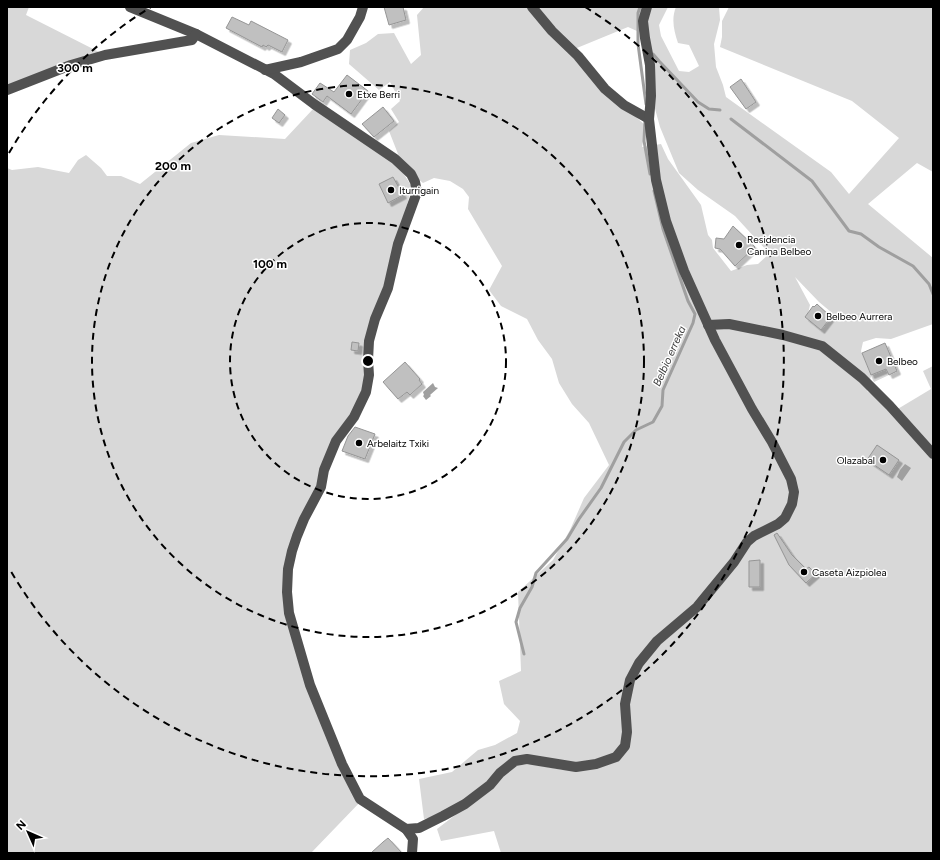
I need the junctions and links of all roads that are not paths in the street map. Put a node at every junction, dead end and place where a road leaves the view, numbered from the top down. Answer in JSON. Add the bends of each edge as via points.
{"nodes":[{"id":1,"x":130,"y":7,"type":"edge"},
{"id":2,"x":363,"y":7,"type":"edge"},
{"id":3,"x":532,"y":7,"type":"edge"},
{"id":4,"x":647,"y":7,"type":"edge"},
{"id":5,"x":196,"y":34,"type":"junction"},
{"id":6,"x":265,"y":70,"type":"junction"},
{"id":7,"x":7,"y":90,"type":"edge"},
{"id":8,"x":649,"y":119,"type":"junction"},
{"id":9,"x":708,"y":325,"type":"junction"},
{"id":10,"x":933,"y":454,"type":"edge"},
{"id":11,"x":406,"y":829,"type":"junction"},
{"id":12,"x":412,"y":853,"type":"edge"}],
"edges":[{"from":1,"to":5,"type":"street"},
{"from":2,"to":6,"type":"street","via":[[347,40],[338,49]]},
{"from":3,"to":8,"type":"street","via":[[605,89],[624,105]]},
{"from":4,"to":8,"type":"street","via":[[643,21],[650,65]]},
{"from":5,"to":6,"type":"street"},
{"from":5,"to":7,"type":"street","via":[[192,40],[105,55],[71,65]]},
{"from":6,"to":11,"type":"street","via":[[396,159],[411,174],[417,192],[398,244],[388,288],[374,319],[369,341],[366,392],[354,416],[336,441],[324,470],[321,487],[300,530],[288,570],[287,592],[289,613],[310,685],[360,799]]},
{"from":8,"to":9,"type":"street","via":[[656,180],[666,221],[684,271]]},
{"from":9,"to":10,"type":"street","via":[[729,324],[822,346],[862,378]]},
{"from":9,"to":11,"type":"street","via":[[790,479],[794,492],[792,504],[785,518],[747,542],[698,607],[657,641],[639,663],[630,680],[625,704],[625,746],[616,757],[576,767],[527,759],[515,761],[465,804],[418,828]]},
{"from":11,"to":12,"type":"street","via":[[413,839]]}]}
